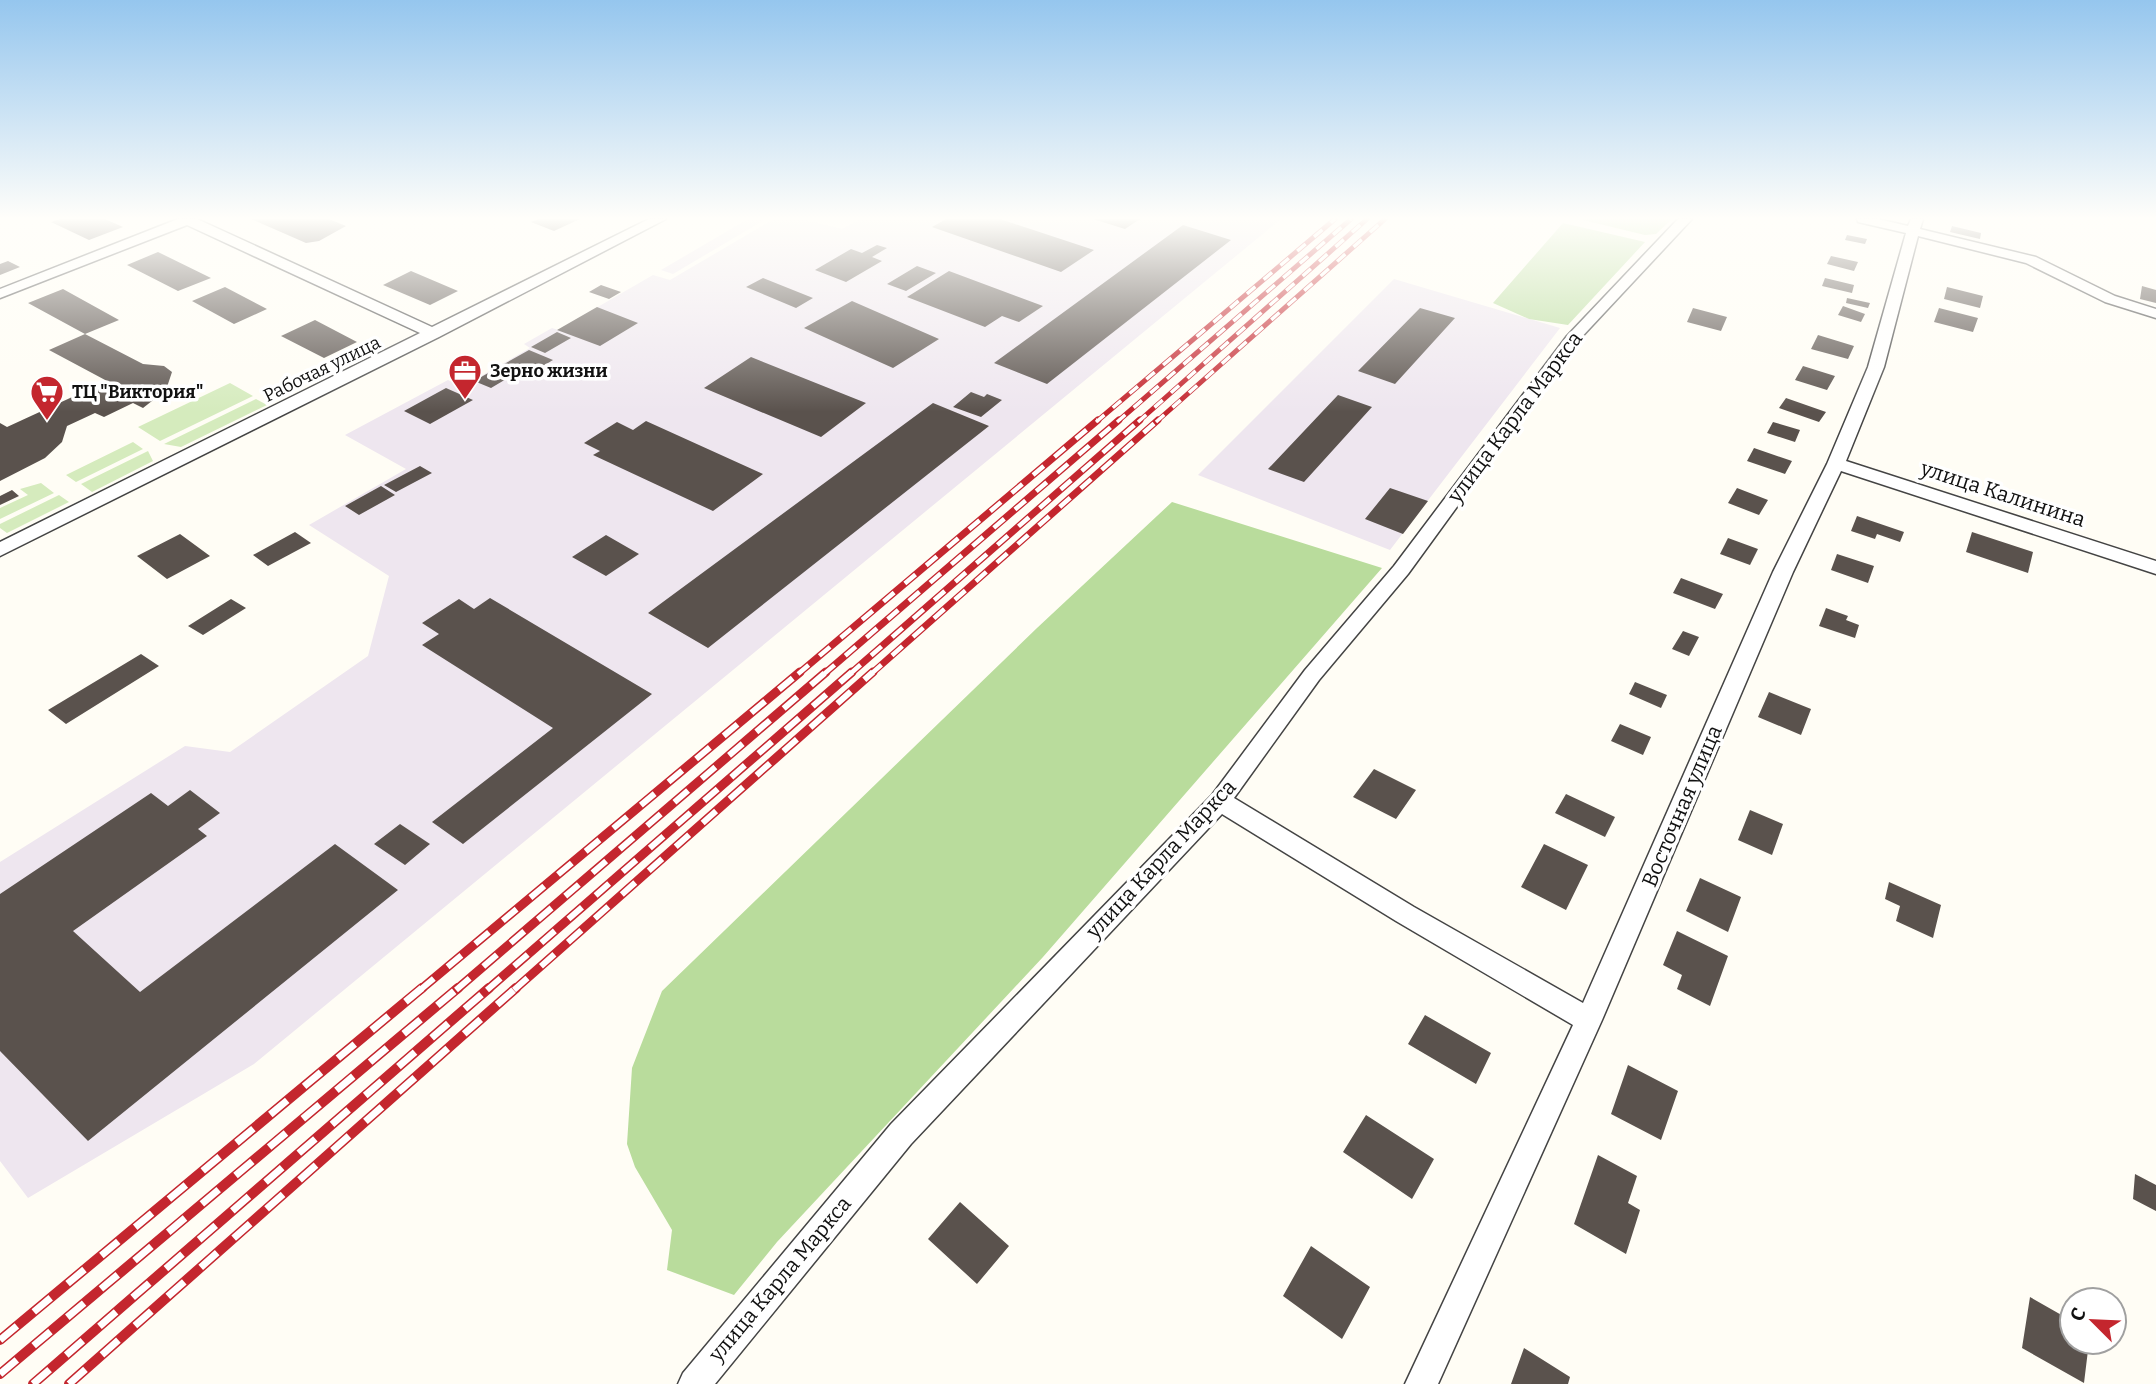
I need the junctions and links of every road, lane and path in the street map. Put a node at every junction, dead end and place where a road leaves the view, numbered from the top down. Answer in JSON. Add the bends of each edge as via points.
{"nodes":[{"id":1,"x":26,"y":284,"type":"edge"},
{"id":2,"x":326,"y":284,"type":"edge"},
{"id":3,"x":533,"y":284,"type":"edge"},
{"id":4,"x":1624,"y":284,"type":"edge"},
{"id":5,"x":1899,"y":284,"type":"edge"},
{"id":6,"x":2079,"y":284,"type":"edge"},
{"id":7,"x":0,"y":294,"type":"edge"},
{"id":8,"x":2156,"y":314,"type":"edge"},
{"id":9,"x":434,"y":334,"type":"junction"},
{"id":10,"x":1836,"y":464,"type":"junction"},
{"id":11,"x":0,"y":550,"type":"edge"},
{"id":12,"x":2156,"y":568,"type":"edge"},
{"id":13,"x":1220,"y":801,"type":"junction"},
{"id":14,"x":1590,"y":1020,"type":"junction"},
{"id":15,"x":694,"y":1384,"type":"edge"},
{"id":16,"x":1421,"y":1384,"type":"edge"}],
"edges":[{"from":1,"to":7,"type":"street"},
{"from":2,"to":9,"type":"street"},
{"from":3,"to":9,"type":"street","name":"Рабочая улица"},
{"from":4,"to":13,"type":"street","name":"улица Карла Маркса","via":[[1572,339],[1401,570],[1312,674]]},
{"from":5,"to":10,"type":"street","name":"Восточная улица","via":[[1876,367]]},
{"from":6,"to":8,"type":"street"},
{"from":9,"to":11,"type":"street","name":"Рабочая улица"},
{"from":10,"to":12,"type":"street","name":"улица Калинина"},
{"from":10,"to":14,"type":"street","name":"Восточная улица","via":[[1783,572]]},
{"from":13,"to":14,"type":"street"},
{"from":13,"to":15,"type":"street","name":"улица Карла Маркса","via":[[901,1134]]},
{"from":14,"to":16,"type":"street","name":"Восточная улица"}]}
